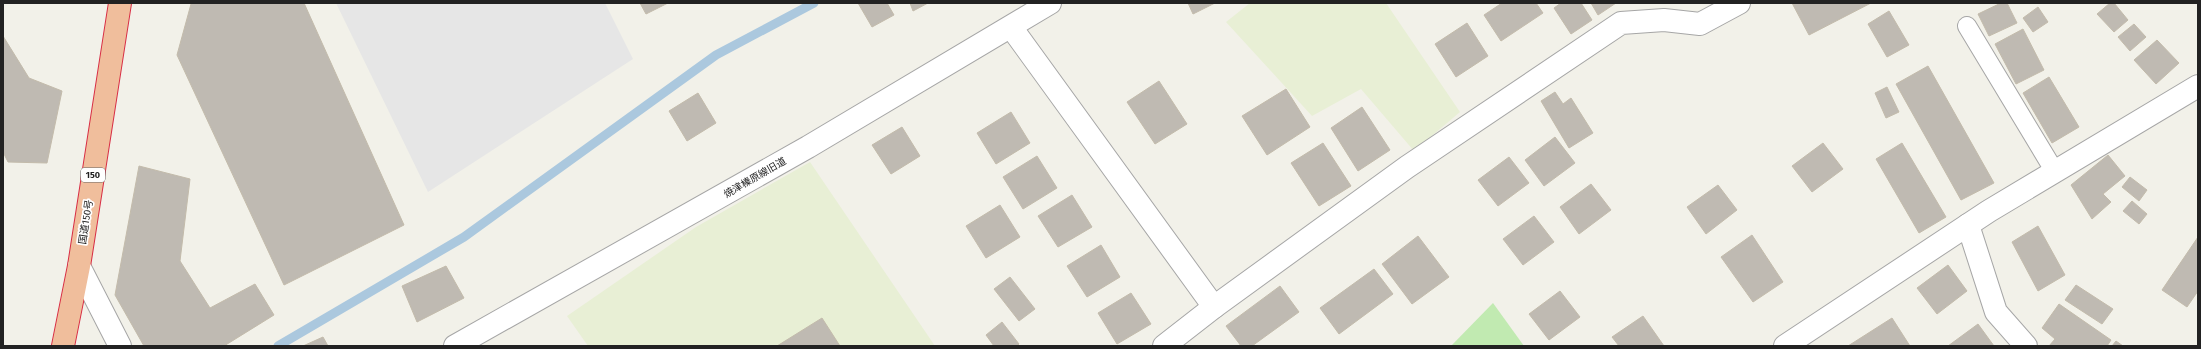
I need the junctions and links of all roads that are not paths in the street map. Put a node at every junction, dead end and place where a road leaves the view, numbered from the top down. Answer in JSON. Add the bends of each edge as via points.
{"nodes":[{"id":1,"x":120,"y":3,"type":"edge"},
{"id":2,"x":1050,"y":3,"type":"edge"},
{"id":3,"x":1739,"y":3,"type":"edge"},
{"id":4,"x":1968,"y":26,"type":"dead end"},
{"id":5,"x":1011,"y":27,"type":"junction"},
{"id":6,"x":2198,"y":86,"type":"edge"},
{"id":7,"x":2055,"y":172,"type":"junction"},
{"id":8,"x":1968,"y":225,"type":"junction"},
{"id":9,"x":79,"y":266,"type":"junction"},
{"id":10,"x":1214,"y":307,"type":"junction"},
{"id":11,"x":1794,"y":344,"type":"edge"},
{"id":12,"x":63,"y":346,"type":"edge"},
{"id":13,"x":120,"y":346,"type":"edge"},
{"id":14,"x":455,"y":346,"type":"edge"},
{"id":15,"x":1164,"y":346,"type":"edge"},
{"id":16,"x":2026,"y":346,"type":"edge"}],
"edges":[{"from":1,"to":9,"type":"highway","name":"国道150号","number":"150"},
{"from":2,"to":5,"type":"street","name":"焼津榛原線旧道"},
{"from":3,"to":10,"type":"street","via":[[1700,24],[1664,20],[1621,23],[1407,167]]},
{"from":4,"to":7,"type":"lane"},
{"from":5,"to":10,"type":"street"},
{"from":5,"to":14,"type":"street","name":"焼津榛原線旧道","via":[[808,147]]},
{"from":6,"to":7,"type":"street"},
{"from":7,"to":8,"type":"street"},
{"from":8,"to":11,"type":"street"},
{"from":8,"to":16,"type":"street","via":[[1996,312]]},
{"from":9,"to":12,"type":"highway","name":"国道150号","number":"150"},
{"from":9,"to":13,"type":"street"},
{"from":10,"to":15,"type":"street"}]}
